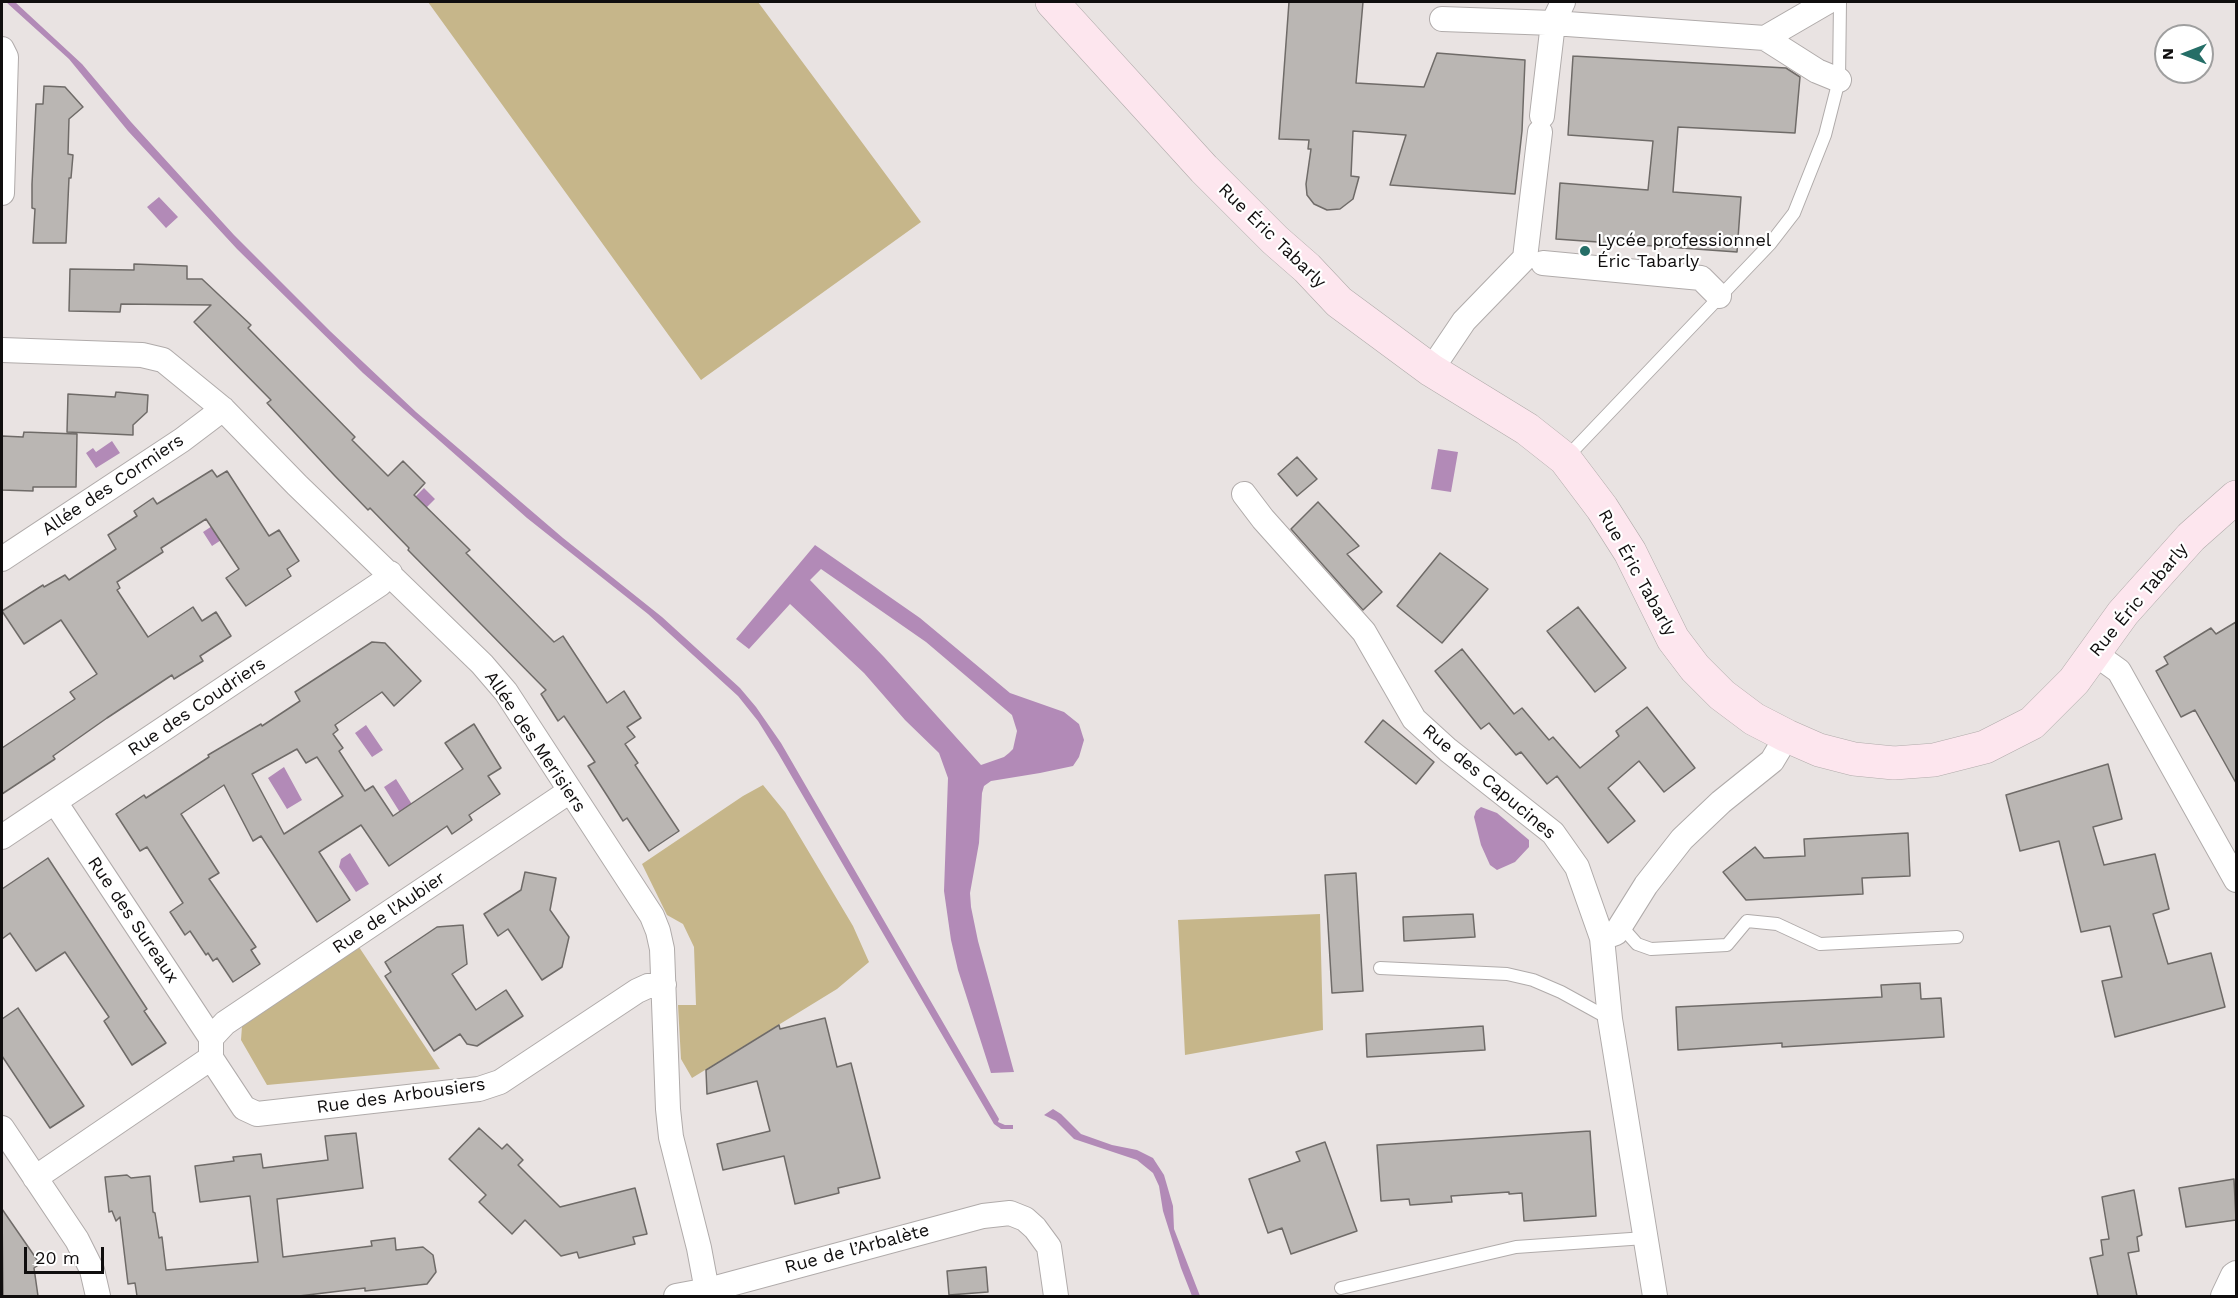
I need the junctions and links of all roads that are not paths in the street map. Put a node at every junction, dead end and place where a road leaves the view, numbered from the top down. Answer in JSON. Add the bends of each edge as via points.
{"nodes":[{"id":1,"x":1052,"y":2,"type":"edge"},
{"id":2,"x":1827,"y":2,"type":"edge"},
{"id":3,"x":1840,"y":2,"type":"edge"},
{"id":4,"x":1558,"y":12,"type":"edge"},
{"id":5,"x":1442,"y":19,"type":"dead end"},
{"id":6,"x":1765,"y":38,"type":"junction"},
{"id":7,"x":2,"y":49,"type":"edge"},
{"id":8,"x":1839,"y":80,"type":"junction"},
{"id":9,"x":2,"y":193,"type":"edge"},
{"id":10,"x":1543,"y":263,"type":"dead end"},
{"id":11,"x":1719,"y":296,"type":"junction"},
{"id":12,"x":2,"y":350,"type":"edge"},
{"id":13,"x":1431,"y":370,"type":"junction"},
{"id":14,"x":223,"y":409,"type":"junction"},
{"id":15,"x":1565,"y":459,"type":"junction"},
{"id":16,"x":1244,"y":494,"type":"dead end"},
{"id":17,"x":2236,"y":497,"type":"edge"},
{"id":18,"x":2,"y":559,"type":"edge"},
{"id":19,"x":390,"y":573,"type":"junction"},
{"id":20,"x":2094,"y":653,"type":"junction"},
{"id":21,"x":1787,"y":736,"type":"junction"},
{"id":22,"x":570,"y":791,"type":"junction"},
{"id":23,"x":55,"y":802,"type":"junction"},
{"id":24,"x":2,"y":837,"type":"edge"},
{"id":25,"x":2236,"y":880,"type":"edge"},
{"id":26,"x":1611,"y":932,"type":"junction"},
{"id":27,"x":1957,"y":937,"type":"dead end"},
{"id":28,"x":1380,"y":968,"type":"dead end"},
{"id":29,"x":664,"y":984,"type":"junction"},
{"id":30,"x":1610,"y":1019,"type":"junction"},
{"id":31,"x":211,"y":1048,"type":"junction"},
{"id":32,"x":2,"y":1128,"type":"edge"},
{"id":33,"x":35,"y":1178,"type":"junction"},
{"id":34,"x":1645,"y":1238,"type":"junction"},
{"id":35,"x":2236,"y":1273,"type":"edge"},
{"id":36,"x":1341,"y":1288,"type":"dead end"},
{"id":37,"x":708,"y":1293,"type":"edge"},
{"id":38,"x":98,"y":1296,"type":"edge"},
{"id":39,"x":676,"y":1296,"type":"edge"},
{"id":40,"x":1056,"y":1296,"type":"edge"},
{"id":41,"x":1654,"y":1296,"type":"edge"},
{"id":42,"x":2223,"y":1296,"type":"edge"}],
"edges":[{"from":1,"to":13,"type":"street","name":"Rue Éric Tabarly","via":[[1204,169],[1275,240],[1339,302]]},
{"from":2,"to":6,"type":"street"},
{"from":3,"to":8,"type":"lane"},
{"from":4,"to":5,"type":"street"},
{"from":4,"to":6,"type":"street"},
{"from":4,"to":13,"type":"street","via":[[1525,258],[1464,321]]},
{"from":6,"to":8,"type":"street","via":[[1816,71]]},
{"from":7,"to":9,"type":"street","via":[[6,57]]},
{"from":8,"to":11,"type":"lane","via":[[1824,135],[1794,213]]},
{"from":10,"to":11,"type":"street","via":[[1701,278]]},
{"from":11,"to":15,"type":"lane"},
{"from":12,"to":14,"type":"street","name":"Allée des Merisiers","via":[[142,355],[163,360]]},
{"from":13,"to":15,"type":"street","name":"Rue Éric Tabarly","via":[[1527,429]]},
{"from":14,"to":18,"type":"street","name":"Allée des Cormiers"},
{"from":14,"to":19,"type":"street","name":"Allée des Merisiers"},
{"from":15,"to":21,"type":"street","name":"Rue Éric Tabarly","via":[[1602,508],[1673,639],[1695,668],[1754,719]]},
{"from":16,"to":26,"type":"street","name":"Rue des Capucines","via":[[1364,632],[1414,719],[1553,833],[1577,867]]},
{"from":17,"to":20,"type":"street","name":"Rue Éric Tabarly","via":[[2191,537],[2123,613]]},
{"from":19,"to":22,"type":"street","name":"Allée des Merisiers","via":[[506,692]]},
{"from":19,"to":23,"type":"street","name":"Rue des Coudriers","via":[[380,584]]},
{"from":20,"to":21,"type":"street","name":"Rue Éric Tabarly","via":[[2074,681],[2031,723],[1985,747],[1934,760],[1894,763],[1854,759]]},
{"from":20,"to":25,"type":"street","via":[[2119,671]]},
{"from":21,"to":26,"type":"street","via":[[1772,760],[1682,839]]},
{"from":22,"to":29,"type":"street","name":"Allée des Merisiers","via":[[652,916],[662,949]]},
{"from":22,"to":31,"type":"street","name":"Rue de l'Aubier","via":[[225,1023]]},
{"from":23,"to":24,"type":"street","name":"Rue des Coudriers"},
{"from":23,"to":31,"type":"street","name":"Rue des Sureaux"},
{"from":26,"to":27,"type":"lane","via":[[1651,949],[1727,945],[1747,921],[1777,924],[1820,944]]},
{"from":26,"to":30,"type":"street","name":"Rue des Capucines"},
{"from":28,"to":30,"type":"lane","via":[[1507,974],[1561,992]]},
{"from":29,"to":31,"type":"street","name":"Rue des Arbousiers","via":[[637,991],[500,1082],[478,1089],[257,1114],[244,1108]]},
{"from":29,"to":37,"type":"street","name":"Allée des Merisiers","via":[[671,1137]]},
{"from":30,"to":34,"type":"street","name":"Rue des Capucines"},
{"from":31,"to":33,"type":"street"},
{"from":32,"to":33,"type":"street"},
{"from":33,"to":38,"type":"street","via":[[76,1240],[92,1270]]},
{"from":34,"to":36,"type":"lane","via":[[1516,1247]]},
{"from":34,"to":41,"type":"street","name":"Rue des Capucines"},
{"from":35,"to":42,"type":"street"},
{"from":37,"to":39,"type":"street","name":"Rue de l’Arbalète"},
{"from":37,"to":40,"type":"street","name":"Rue de l’Arbalète","via":[[983,1215],[1010,1213],[1035,1228],[1049,1247]]}]}
